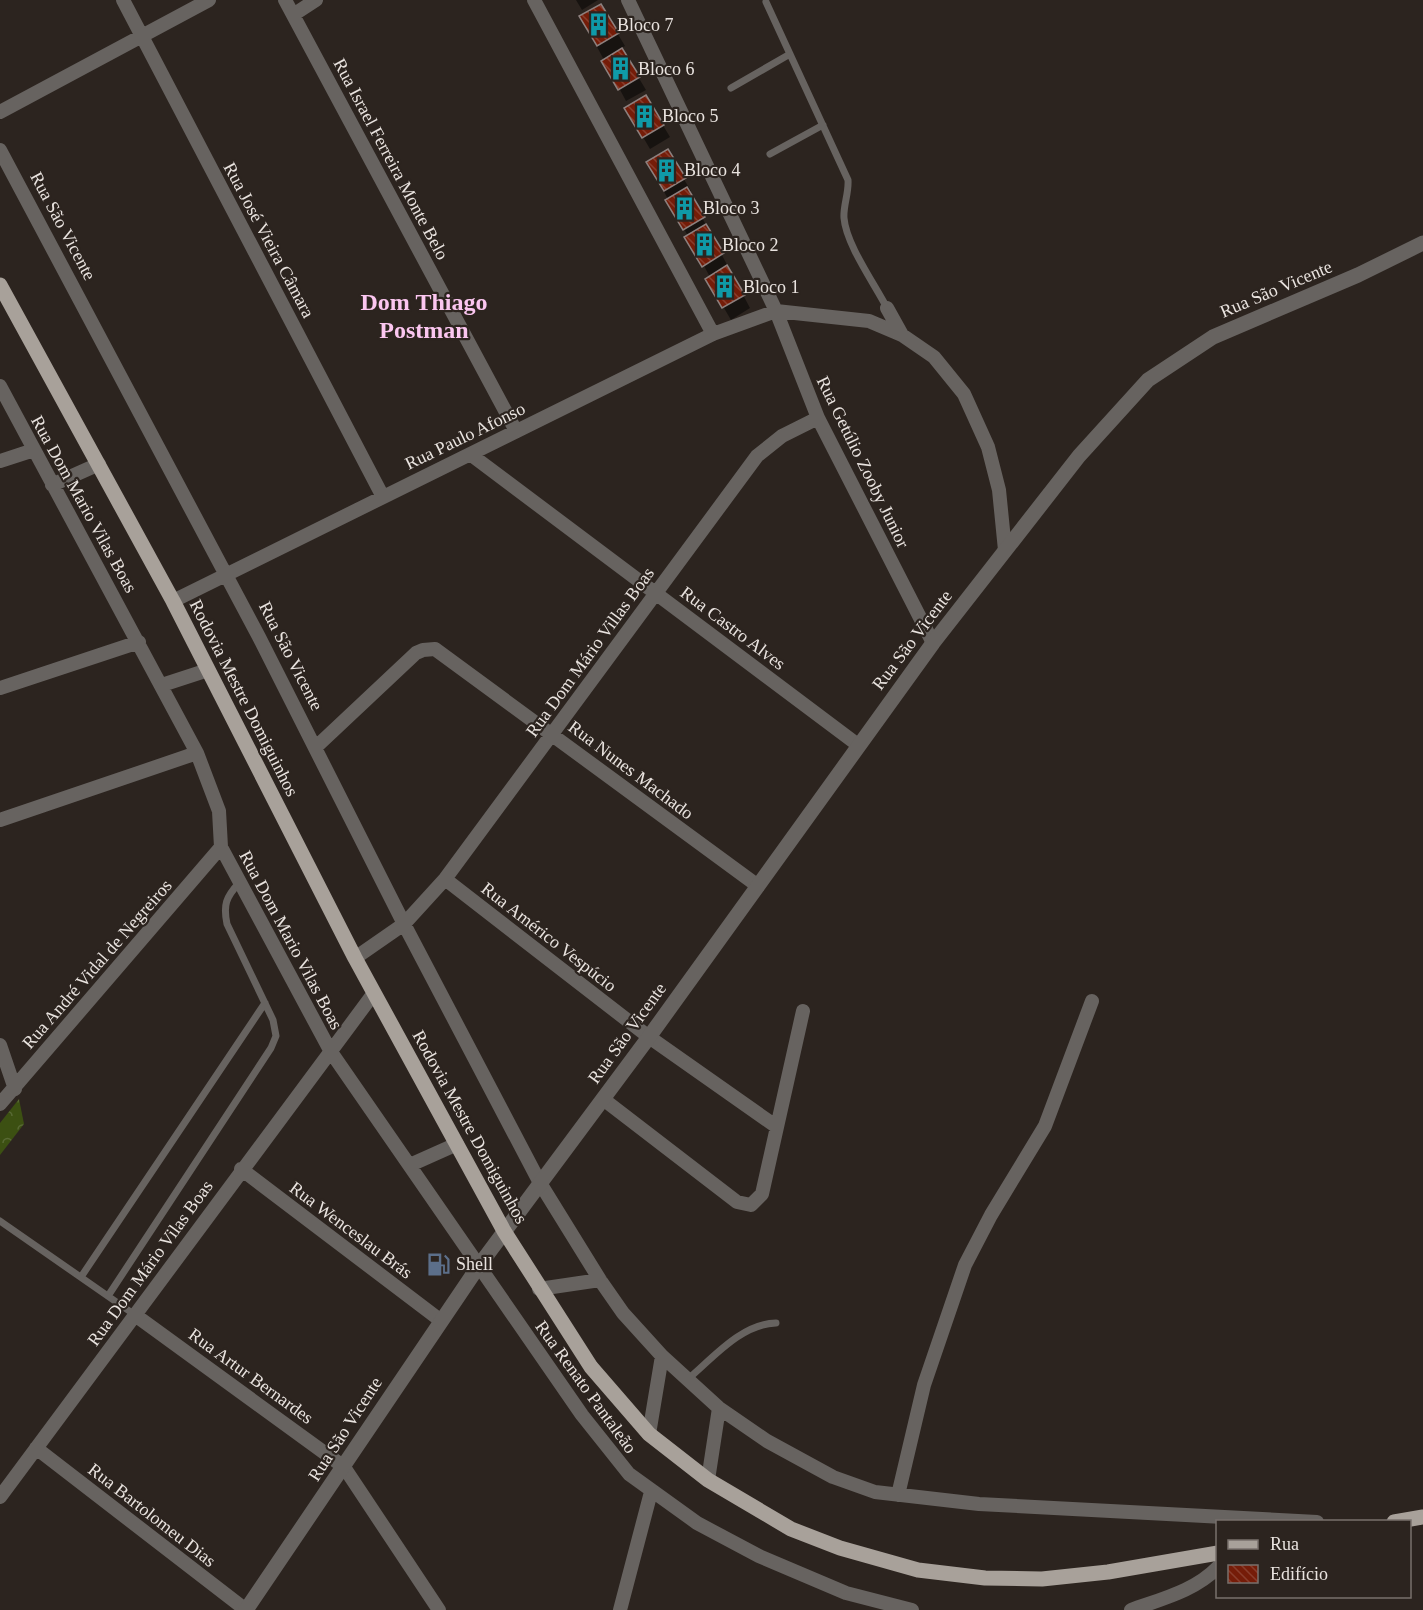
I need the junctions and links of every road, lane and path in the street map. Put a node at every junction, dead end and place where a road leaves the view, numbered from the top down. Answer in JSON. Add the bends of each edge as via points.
{"nodes":[{"id":1,"x":123,"y":0,"type":"edge"},
{"id":2,"x":209,"y":0,"type":"edge"},
{"id":3,"x":285,"y":0,"type":"edge"},
{"id":4,"x":316,"y":0,"type":"edge"},
{"id":5,"x":534,"y":0,"type":"edge"},
{"id":6,"x":628,"y":0,"type":"edge"},
{"id":7,"x":766,"y":2,"type":"dead end"},
{"id":8,"x":293,"y":15,"type":"junction"},
{"id":9,"x":142,"y":36,"type":"junction"},
{"id":10,"x":790,"y":54,"type":"junction"},
{"id":11,"x":731,"y":88,"type":"dead end"},
{"id":12,"x":0,"y":111,"type":"edge"},
{"id":13,"x":823,"y":124,"type":"junction"},
{"id":14,"x":0,"y":150,"type":"edge"},
{"id":15,"x":770,"y":154,"type":"dead end"},
{"id":16,"x":1423,"y":243,"type":"edge"},
{"id":17,"x":0,"y":285,"type":"edge"},
{"id":18,"x":886,"y":308,"type":"joint"},
{"id":19,"x":776,"y":310,"type":"junction"},
{"id":20,"x":713,"y":334,"type":"junction"},
{"id":21,"x":902,"y":335,"type":"junction"},
{"id":22,"x":0,"y":386,"type":"edge"},
{"id":23,"x":818,"y":418,"type":"junction"},
{"id":24,"x":516,"y":431,"type":"junction"},
{"id":25,"x":34,"y":450,"type":"junction"},
{"id":26,"x":470,"y":454,"type":"junction"},
{"id":27,"x":0,"y":461,"type":"edge"},
{"id":28,"x":99,"y":464,"type":"junction"},
{"id":29,"x":52,"y":484,"type":"junction"},
{"id":30,"x":383,"y":497,"type":"junction"},
{"id":31,"x":1005,"y":550,"type":"junction"},
{"id":32,"x":227,"y":576,"type":"junction"},
{"id":33,"x":655,"y":592,"type":"junction"},
{"id":34,"x":173,"y":601,"type":"junction"},
{"id":35,"x":139,"y":642,"type":"junction"},
{"id":36,"x":933,"y":644,"type":"junction"},
{"id":37,"x":207,"y":670,"type":"junction"},
{"id":38,"x":162,"y":685,"type":"junction"},
{"id":39,"x":0,"y":688,"type":"edge"},
{"id":40,"x":553,"y":735,"type":"junction"},
{"id":41,"x":858,"y":745,"type":"junction"},
{"id":42,"x":316,"y":747,"type":"junction"},
{"id":43,"x":197,"y":753,"type":"junction"},
{"id":44,"x":0,"y":820,"type":"edge"},
{"id":45,"x":221,"y":847,"type":"junction"},
{"id":46,"x":445,"y":879,"type":"junction"},
{"id":47,"x":239,"y":883,"type":"junction"},
{"id":48,"x":758,"y":886,"type":"junction"},
{"id":49,"x":404,"y":924,"type":"junction"},
{"id":50,"x":355,"y":958,"type":"junction"},
{"id":51,"x":374,"y":993,"type":"junction"},
{"id":52,"x":1092,"y":1001,"type":"dead end"},
{"id":53,"x":265,"y":1003,"type":"junction"},
{"id":54,"x":803,"y":1011,"type":"dead end"},
{"id":55,"x":649,"y":1037,"type":"junction"},
{"id":56,"x":0,"y":1045,"type":"edge"},
{"id":57,"x":331,"y":1052,"type":"junction"},
{"id":58,"x":15,"y":1089,"type":"junction"},
{"id":59,"x":603,"y":1099,"type":"junction"},
{"id":60,"x":0,"y":1104,"type":"edge"},
{"id":61,"x":777,"y":1127,"type":"junction"},
{"id":62,"x":457,"y":1144,"type":"junction"},
{"id":63,"x":410,"y":1165,"type":"junction"},
{"id":64,"x":241,"y":1169,"type":"junction"},
{"id":65,"x":540,"y":1183,"type":"junction"},
{"id":66,"x":0,"y":1221,"type":"edge"},
{"id":67,"x":504,"y":1230,"type":"junction"},
{"id":68,"x":478,"y":1267,"type":"junction"},
{"id":69,"x":81,"y":1277,"type":"junction"},
{"id":70,"x":600,"y":1280,"type":"junction"},
{"id":71,"x":539,"y":1289,"type":"junction"},
{"id":72,"x":108,"y":1296,"type":"junction"},
{"id":73,"x":135,"y":1315,"type":"junction"},
{"id":74,"x":440,"y":1320,"type":"junction"},
{"id":75,"x":776,"y":1323,"type":"dead end"},
{"id":76,"x":662,"y":1356,"type":"junction"},
{"id":77,"x":688,"y":1379,"type":"junction"},
{"id":78,"x":720,"y":1408,"type":"junction"},
{"id":79,"x":649,"y":1434,"type":"junction"},
{"id":80,"x":36,"y":1448,"type":"junction"},
{"id":81,"x":345,"y":1467,"type":"junction"},
{"id":82,"x":708,"y":1480,"type":"junction"},
{"id":83,"x":651,"y":1492,"type":"junction"},
{"id":84,"x":898,"y":1495,"type":"junction"},
{"id":85,"x":0,"y":1497,"type":"edge"},
{"id":86,"x":1423,"y":1516,"type":"edge"},
{"id":87,"x":1297,"y":1520,"type":"edge"},
{"id":88,"x":1400,"y":1520,"type":"edge"},
{"id":89,"x":1216,"y":1553,"type":"edge"},
{"id":90,"x":1216,"y":1569,"type":"edge"},
{"id":91,"x":246,"y":1610,"type":"edge"},
{"id":92,"x":439,"y":1610,"type":"edge"},
{"id":93,"x":620,"y":1610,"type":"edge"},
{"id":94,"x":912,"y":1610,"type":"edge"},
{"id":95,"x":1131,"y":1610,"type":"edge"}],
"edges":[{"from":1,"to":9,"type":"street","name":"Rua José Vieira Câmara"},
{"from":2,"to":9,"type":"street"},
{"from":3,"to":8,"type":"street","name":"Rua Israel Ferreira Monte Belo"},
{"from":4,"to":8,"type":"street"},
{"from":5,"to":20,"type":"street"},
{"from":6,"to":19,"type":"street","name":"Rua Getúlio Zooby Junior"},
{"from":7,"to":10,"type":"lane"},
{"from":8,"to":24,"type":"street","name":"Rua Israel Ferreira Monte Belo"},
{"from":9,"to":12,"type":"street"},
{"from":9,"to":30,"type":"street","name":"Rua José Vieira Câmara"},
{"from":10,"to":11,"type":"lane"},
{"from":10,"to":13,"type":"lane"},
{"from":13,"to":15,"type":"lane"},
{"from":13,"to":18,"type":"lane","via":[[848,180],[846,229]]},
{"from":14,"to":32,"type":"street","name":"Rua São Vicente"},
{"from":16,"to":31,"type":"street","name":"Rua São Vicente","via":[[1213,337],[1148,380],[1079,456]]},
{"from":17,"to":28,"type":"main road","name":"Rodovia Mestre Domiguinhos"},
{"from":18,"to":21,"type":"street"},
{"from":19,"to":20,"type":"street","name":"Rua Paulo Afonso"},
{"from":19,"to":21,"type":"street","via":[[869,321]]},
{"from":19,"to":23,"type":"street","name":"Rua Getúlio Zooby Junior"},
{"from":20,"to":24,"type":"street","name":"Rua Paulo Afonso"},
{"from":21,"to":31,"type":"street","via":[[934,357],[964,394],[988,447],[999,490]]},
{"from":22,"to":25,"type":"street","name":"Rua Dom Mario Vilas Boas"},
{"from":23,"to":33,"type":"street","name":"Rua Dom Mário Villas Boas","via":[[782,436],[757,456]]},
{"from":23,"to":36,"type":"street","name":"Rua Getúlio Zooby Junior"},
{"from":24,"to":26,"type":"street","name":"Rua Paulo Afonso"},
{"from":25,"to":27,"type":"street"},
{"from":25,"to":29,"type":"street","name":"Rua Dom Mario Vilas Boas"},
{"from":26,"to":30,"type":"street","name":"Rua Paulo Afonso"},
{"from":26,"to":33,"type":"street","name":"Rua Castro Alves"},
{"from":28,"to":29,"type":"street"},
{"from":28,"to":34,"type":"main road","name":"Rodovia Mestre Domiguinhos"},
{"from":29,"to":35,"type":"street","name":"Rua Dom Mario Vilas Boas"},
{"from":30,"to":32,"type":"street","name":"Rua Paulo Afonso"},
{"from":31,"to":36,"type":"street","name":"Rua São Vicente"},
{"from":32,"to":34,"type":"street","name":"Rua Paulo Afonso"},
{"from":32,"to":42,"type":"street","name":"Rua São Vicente"},
{"from":33,"to":40,"type":"street","name":"Rua Dom Mário Villas Boas"},
{"from":33,"to":41,"type":"street","name":"Rua Castro Alves"},
{"from":34,"to":37,"type":"main road","name":"Rodovia Mestre Domiguinhos"},
{"from":35,"to":38,"type":"street","name":"Rua Dom Mario Vilas Boas"},
{"from":35,"to":39,"type":"street"},
{"from":36,"to":41,"type":"street","name":"Rua São Vicente"},
{"from":37,"to":38,"type":"street"},
{"from":37,"to":50,"type":"main road","name":"Rodovia Mestre Domiguinhos"},
{"from":38,"to":43,"type":"street","name":"Rua Dom Mario Vilas Boas"},
{"from":40,"to":42,"type":"street","name":"Rua Nunes Machado","via":[[429,648],[416,653]]},
{"from":40,"to":46,"type":"street","name":"Rua Dom Mário Villas Boas"},
{"from":40,"to":48,"type":"street","name":"Rua Nunes Machado"},
{"from":41,"to":48,"type":"street","name":"Rua São Vicente"},
{"from":42,"to":49,"type":"street","name":"Rua São Vicente"},
{"from":43,"to":44,"type":"street"},
{"from":43,"to":45,"type":"street","name":"Rua Dom Mario Vilas Boas","via":[[219,811]]},
{"from":45,"to":47,"type":"street","name":"Rua Dom Mario Vilas Boas"},
{"from":45,"to":58,"type":"street","name":"Rua André Vidal de Negreiros"},
{"from":46,"to":49,"type":"street","name":"Rua Dom Mário Villas Boas"},
{"from":46,"to":55,"type":"street","name":"Rua Américo Vespúcio"},
{"from":47,"to":53,"type":"lane","via":[[229,894],[225,916]]},
{"from":47,"to":57,"type":"street","name":"Rua Dom Mario Vilas Boas"},
{"from":48,"to":55,"type":"street","name":"Rua São Vicente"},
{"from":49,"to":50,"type":"street","name":"Rua Dom Mário Villas Boas"},
{"from":49,"to":65,"type":"street","name":"Rua São Vicente"},
{"from":50,"to":51,"type":"main road","name":"Rodovia Mestre Domiguinhos"},
{"from":51,"to":57,"type":"street","name":"Rua Dom Mário Vilas Boas"},
{"from":51,"to":62,"type":"main road","name":"Rodovia Mestre Domiguinhos"},
{"from":52,"to":84,"type":"street","via":[[1045,1126],[965,1265],[924,1385]]},
{"from":53,"to":69,"type":"lane"},
{"from":53,"to":72,"type":"lane","via":[[276,1036],[271,1048]]},
{"from":54,"to":61,"type":"street"},
{"from":55,"to":59,"type":"street","name":"Rua São Vicente"},
{"from":55,"to":61,"type":"street","name":"Rua Américo Vespúcio"},
{"from":56,"to":58,"type":"street"},
{"from":57,"to":63,"type":"street","name":"Rua Dom Mario Vilas Boas"},
{"from":57,"to":64,"type":"street","name":"Rua Dom Mário Vilas Boas"},
{"from":58,"to":60,"type":"street","name":"Rua André Vidal de Negreiros"},
{"from":59,"to":61,"type":"street","via":[[744,1204],[756,1202],[762,1194]]},
{"from":59,"to":65,"type":"street","name":"Rua São Vicente"},
{"from":62,"to":63,"type":"street"},
{"from":62,"to":67,"type":"main road","name":"Rodovia Mestre Domiguinhos"},
{"from":63,"to":68,"type":"street","name":"Rua Dom Mario Vilas Boas"},
{"from":64,"to":73,"type":"street","name":"Rua Dom Mário Vilas Boas"},
{"from":64,"to":74,"type":"street","name":"Rua Wenceslau Brás"},
{"from":65,"to":67,"type":"street","name":"Rua São Vicente"},
{"from":65,"to":70,"type":"street"},
{"from":66,"to":69,"type":"lane"},
{"from":67,"to":68,"type":"street","name":"Rua São Vicente"},
{"from":67,"to":71,"type":"main road","name":"Rodovia Mestre Domiguinhos"},
{"from":68,"to":74,"type":"street","name":"Rua São Vicente"},
{"from":68,"to":83,"type":"street","name":"Rua Renato Pantaleão","via":[[610,1453]]},
{"from":69,"to":72,"type":"lane"},
{"from":70,"to":71,"type":"street"},
{"from":70,"to":76,"type":"street"},
{"from":71,"to":79,"type":"main road","name":"Rodovia Mestre Domiguinhos","via":[[591,1367]]},
{"from":72,"to":73,"type":"lane"},
{"from":73,"to":80,"type":"street","name":"Rua Dom Mário Vilas Boas"},
{"from":73,"to":81,"type":"street","name":"Rua Artur Bernardes"},
{"from":74,"to":81,"type":"street","name":"Rua São Vicente"},
{"from":75,"to":77,"type":"lane","via":[[760,1323],[746,1330]]},
{"from":76,"to":77,"type":"street"},
{"from":76,"to":79,"type":"street"},
{"from":77,"to":78,"type":"street"},
{"from":78,"to":82,"type":"street"},
{"from":78,"to":84,"type":"street","via":[[767,1441],[824,1472],[875,1492]]},
{"from":79,"to":82,"type":"main road","name":"Rodovia Mestre Domiguinhos"},
{"from":80,"to":85,"type":"street","name":"Rua Dom Mário Vilas Boas"},
{"from":80,"to":91,"type":"street","name":"Rua Bartolomeu Dias"},
{"from":81,"to":91,"type":"street","name":"Rua São Vicente"},
{"from":81,"to":92,"type":"street"},
{"from":82,"to":89,"type":"main road","name":"Rodovia Mestre Domiguinhos","via":[[791,1529],[840,1548],[918,1570],[985,1578],[1042,1579]]},
{"from":83,"to":93,"type":"street"},
{"from":83,"to":94,"type":"street","name":"Rua Renato Pantaleão","via":[[696,1523],[759,1556],[846,1593]]},
{"from":84,"to":87,"type":"street","via":[[979,1504]]},
{"from":86,"to":88,"type":"main road"},
{"from":90,"to":95,"type":"street","via":[[1178,1593]]}]}
